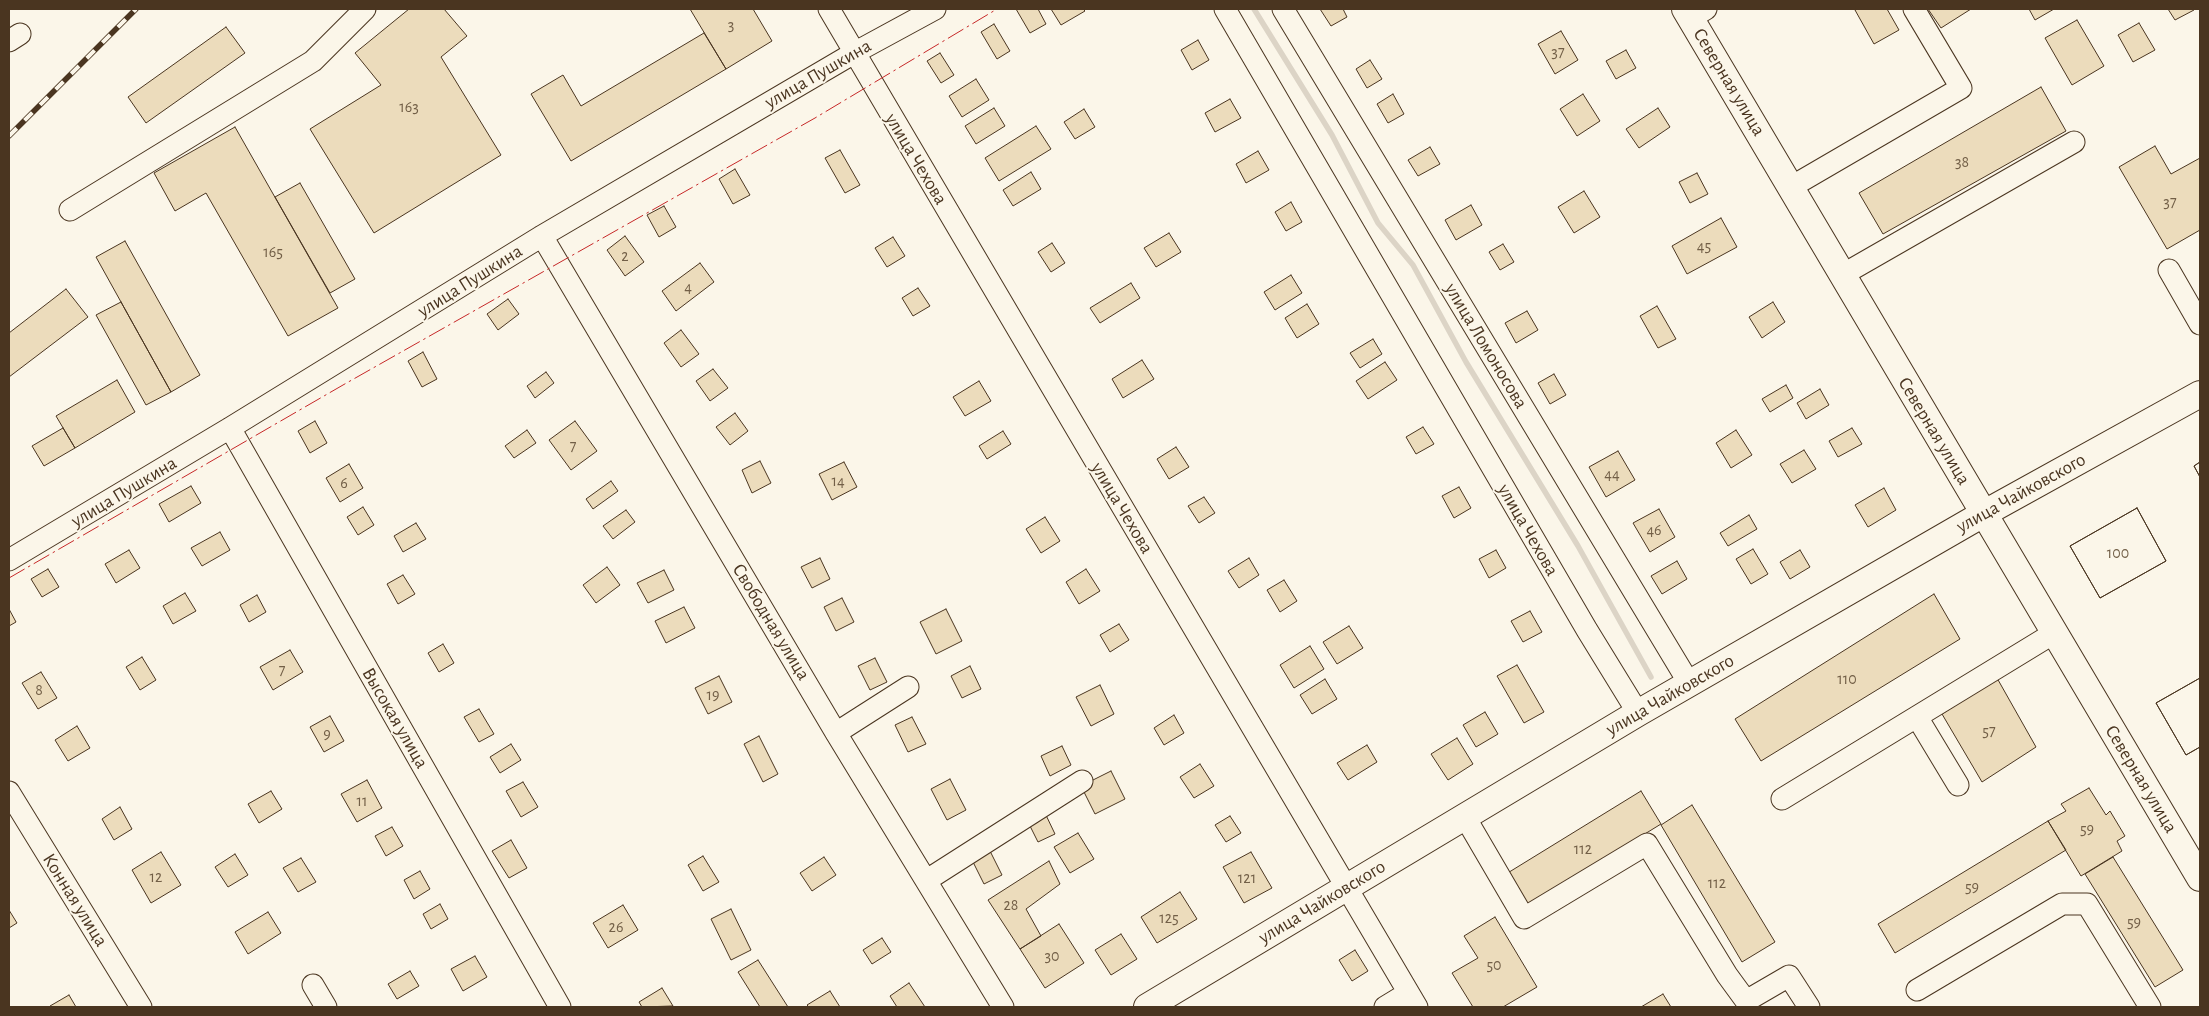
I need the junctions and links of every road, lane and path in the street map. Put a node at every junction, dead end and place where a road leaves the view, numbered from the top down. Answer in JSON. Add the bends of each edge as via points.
{"nodes":[{"id":1,"x":365,"y":9,"type":"edge"},
{"id":2,"x":828,"y":9,"type":"edge"},
{"id":3,"x":935,"y":9,"type":"edge"},
{"id":4,"x":1225,"y":9,"type":"edge"},
{"id":5,"x":1283,"y":9,"type":"edge"},
{"id":6,"x":1914,"y":9,"type":"edge"},
{"id":7,"x":1694,"y":12,"type":"edge"},
{"id":8,"x":854,"y":53,"type":"junction"},
{"id":9,"x":2074,"y":142,"type":"dead end"},
{"id":10,"x":1791,"y":187,"type":"junction"},
{"id":11,"x":70,"y":210,"type":"dead end"},
{"id":12,"x":542,"y":236,"type":"junction"},
{"id":13,"x":2169,"y":270,"type":"dead end"},
{"id":14,"x":1842,"y":275,"type":"junction"},
{"id":15,"x":2200,"y":324,"type":"edge"},
{"id":16,"x":2200,"y":394,"type":"edge"},
{"id":17,"x":230,"y":428,"type":"junction"},
{"id":18,"x":1983,"y":514,"type":"junction"},
{"id":19,"x":9,"y":560,"type":"edge"},
{"id":20,"x":2054,"y":633,"type":"junction"},
{"id":21,"x":1689,"y":684,"type":"junction"},
{"id":22,"x":908,"y":687,"type":"dead end"},
{"id":23,"x":1638,"y":713,"type":"junction"},
{"id":24,"x":1917,"y":717,"type":"junction"},
{"id":25,"x":836,"y":733,"type":"junction"},
{"id":26,"x":1082,"y":781,"type":"dead end"},
{"id":27,"x":1958,"y":785,"type":"dead end"},
{"id":28,"x":9,"y":792,"type":"edge"},
{"id":29,"x":1782,"y":799,"type":"dead end"},
{"id":30,"x":1465,"y":817,"type":"junction"},
{"id":31,"x":2200,"y":878,"type":"edge"},
{"id":32,"x":927,"y":880,"type":"junction"},
{"id":33,"x":1346,"y":888,"type":"junction"},
{"id":34,"x":313,"y":986,"type":"dead end"},
{"id":35,"x":1917,"y":990,"type":"dead end"},
{"id":36,"x":1412,"y":1000,"type":"edge"},
{"id":37,"x":141,"y":1007,"type":"edge"},
{"id":38,"x":326,"y":1007,"type":"edge"},
{"id":39,"x":560,"y":1007,"type":"edge"},
{"id":40,"x":1003,"y":1007,"type":"edge"},
{"id":41,"x":1146,"y":1007,"type":"edge"},
{"id":42,"x":1384,"y":1007,"type":"edge"},
{"id":43,"x":1809,"y":1007,"type":"edge"},
{"id":44,"x":2150,"y":1007,"type":"edge"}],
"edges":[{"from":1,"to":11,"type":"street","via":[[312,61]]},
{"from":2,"to":8,"type":"street","name":"улица Чехова"},
{"from":3,"to":8,"type":"street","name":"улица Пушкина"},
{"from":4,"to":23,"type":"street","name":"улица Чехова","via":[[1586,630]]},
{"from":5,"to":21,"type":"street","name":"улица Ломоносова"},
{"from":6,"to":10,"type":"street","via":[[1961,88]]},
{"from":7,"to":10,"type":"main road","name":"Северная улица"},
{"from":8,"to":12,"type":"street","name":"улица Пушкина"},
{"from":8,"to":33,"type":"street","name":"улица Чехова"},
{"from":9,"to":14,"type":"street"},
{"from":10,"to":14,"type":"main road","name":"Северная улица"},
{"from":12,"to":17,"type":"street","name":"улица Пушкина"},
{"from":12,"to":25,"type":"street","name":"Свободная улица"},
{"from":13,"to":15,"type":"street"},
{"from":14,"to":18,"type":"main road","name":"Северная улица"},
{"from":16,"to":18,"type":"main road","name":"улица Чайковского"},
{"from":17,"to":19,"type":"street","name":"улица Пушкина"},
{"from":17,"to":39,"type":"street","name":"Высокая улица"},
{"from":18,"to":20,"type":"main road","name":"Северная улица"},
{"from":18,"to":21,"type":"main road","name":"улица Чайковского"},
{"from":20,"to":24,"type":"street"},
{"from":20,"to":31,"type":"main road","name":"Северная улица"},
{"from":21,"to":23,"type":"main road","name":"улица Чайковского"},
{"from":22,"to":25,"type":"street"},
{"from":23,"to":30,"type":"main road","name":"улица Чайковского"},
{"from":24,"to":27,"type":"street"},
{"from":24,"to":29,"type":"street"},
{"from":25,"to":32,"type":"street","name":"Свободная улица"},
{"from":26,"to":32,"type":"street"},
{"from":28,"to":37,"type":"street","name":"Конная улица"},
{"from":30,"to":33,"type":"main road","name":"улица Чайковского"},
{"from":30,"to":43,"type":"street","via":[[1524,918],[1647,844],[1746,1001],[1789,976]]},
{"from":32,"to":40,"type":"street","name":"Свободная улица"},
{"from":33,"to":36,"type":"street","name":"улица Чехова"},
{"from":33,"to":41,"type":"main road","name":"улица Чайковского"},
{"from":34,"to":38,"type":"street"},
{"from":35,"to":44,"type":"street","via":[[2062,904],[2087,904]]},
{"from":36,"to":42,"type":"street"}]}
